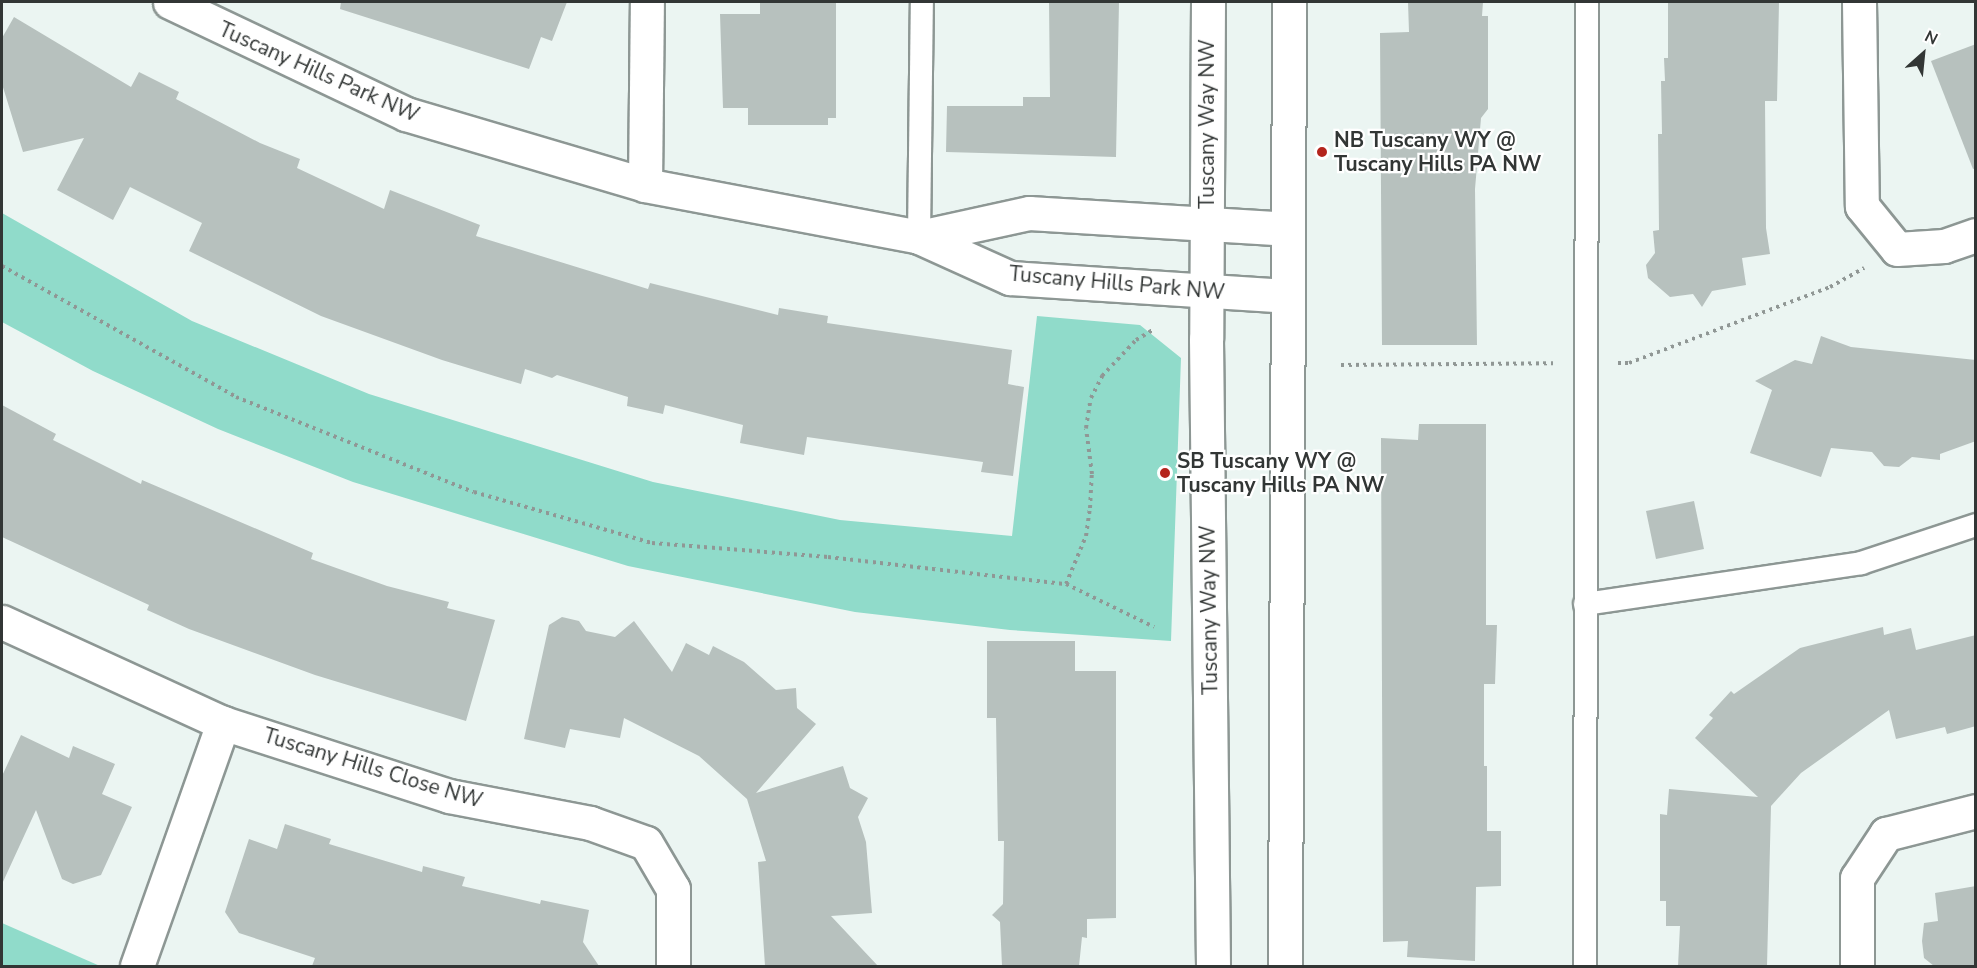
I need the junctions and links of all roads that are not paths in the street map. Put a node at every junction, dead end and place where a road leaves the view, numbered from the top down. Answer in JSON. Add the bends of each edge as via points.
{"nodes":[{"id":1,"x":170,"y":2,"type":"edge"},
{"id":2,"x":647,"y":2,"type":"edge"},
{"id":3,"x":922,"y":2,"type":"edge"},
{"id":4,"x":1208,"y":2,"type":"edge"},
{"id":5,"x":1289,"y":2,"type":"edge"},
{"id":6,"x":1587,"y":2,"type":"edge"},
{"id":7,"x":1859,"y":2,"type":"edge"},
{"id":8,"x":645,"y":185,"type":"junction"},
{"id":9,"x":1206,"y":226,"type":"junction"},
{"id":10,"x":1287,"y":228,"type":"junction"},
{"id":11,"x":1976,"y":235,"type":"edge"},
{"id":12,"x":919,"y":237,"type":"junction"},
{"id":13,"x":1206,"y":290,"type":"junction"},
{"id":14,"x":1286,"y":296,"type":"junction"},
{"id":15,"x":1976,"y":525,"type":"edge"},
{"id":16,"x":1585,"y":604,"type":"junction"},
{"id":17,"x":2,"y":622,"type":"edge"},
{"id":18,"x":223,"y":723,"type":"junction"},
{"id":19,"x":1976,"y":810,"type":"edge"},
{"id":20,"x":137,"y":966,"type":"edge"},
{"id":21,"x":673,"y":966,"type":"edge"},
{"id":22,"x":1213,"y":966,"type":"edge"},
{"id":23,"x":1285,"y":966,"type":"edge"},
{"id":24,"x":1585,"y":966,"type":"edge"},
{"id":25,"x":1857,"y":966,"type":"edge"}],
"edges":[{"from":1,"to":8,"type":"street","name":"Tuscany Hills Park NW","via":[[406,114]]},
{"from":2,"to":8,"type":"street"},
{"from":3,"to":12,"type":"lane"},
{"from":4,"to":9,"type":"street","name":"Tuscany Way NW"},
{"from":5,"to":10,"type":"street"},
{"from":6,"to":16,"type":"lane"},
{"from":7,"to":11,"type":"street","via":[[1862,206],[1897,249],[1944,246]]},
{"from":8,"to":12,"type":"street","name":"Tuscany Hills Park NW"},
{"from":9,"to":10,"type":"street","name":"Tuscany Hills Park NW"},
{"from":9,"to":12,"type":"street","name":"Tuscany Hills Park NW","via":[[1029,213]]},
{"from":9,"to":13,"type":"street","name":"Tuscany Way NW"},
{"from":10,"to":14,"type":"street"},
{"from":12,"to":13,"type":"street","name":"Tuscany Hills Park NW","via":[[1010,278]]},
{"from":13,"to":14,"type":"street","name":"Tuscany Hills Park NW"},
{"from":13,"to":22,"type":"street","name":"Tuscany Way NW"},
{"from":14,"to":23,"type":"street"},
{"from":15,"to":16,"type":"lane","via":[[1861,563]]},
{"from":16,"to":24,"type":"lane"},
{"from":17,"to":18,"type":"street","name":"Tuscany Hills Close NW"},
{"from":18,"to":20,"type":"street"},
{"from":18,"to":21,"type":"street","name":"Tuscany Hills Close NW","via":[[449,796],[590,823],[646,843],[674,890]]},
{"from":19,"to":25,"type":"street","via":[[1886,834],[1857,878]]}]}
